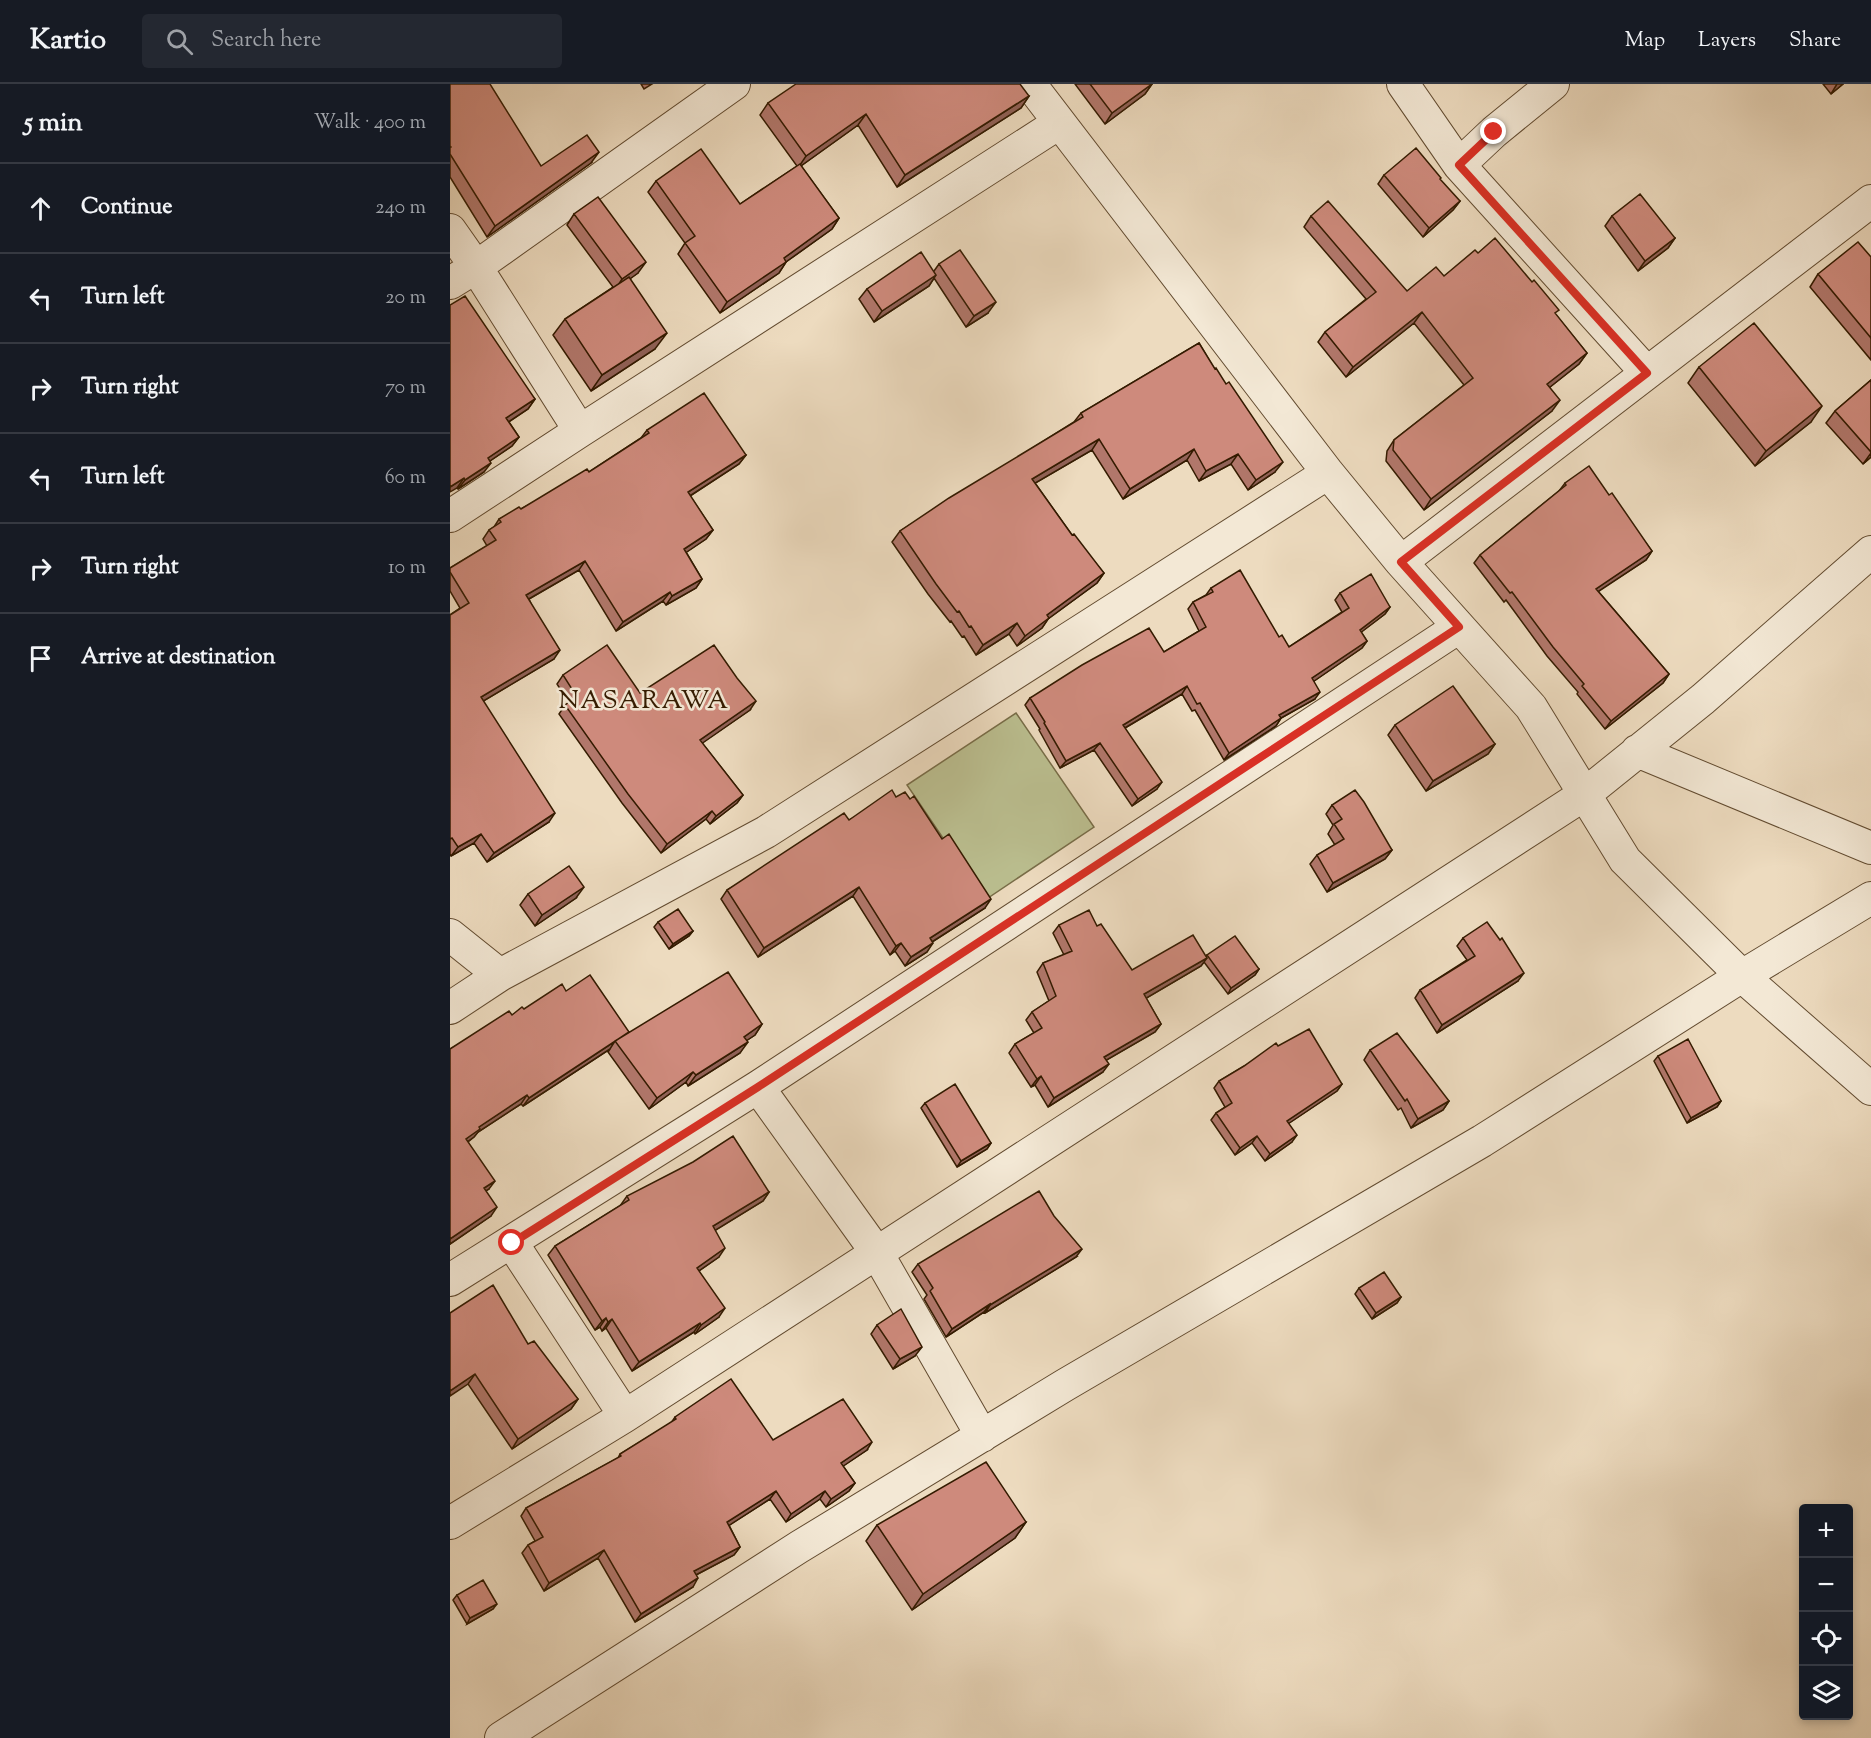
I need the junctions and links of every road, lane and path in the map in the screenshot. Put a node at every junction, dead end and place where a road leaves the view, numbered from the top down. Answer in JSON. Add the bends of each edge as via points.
{"nodes":[{"id":1,"x":734,"y":84,"type":"edge"},
{"id":2,"x":1030,"y":84,"type":"edge"},
{"id":3,"x":1403,"y":84,"type":"edge"},
{"id":4,"x":1553,"y":84,"type":"edge"},
{"id":5,"x":1059,"y":123,"type":"junction"},
{"id":6,"x":1459,"y":165,"type":"junction"},
{"id":7,"x":1871,"y":201,"type":"edge"},
{"id":8,"x":450,"y":230,"type":"edge"},
{"id":9,"x":476,"y":267,"type":"junction"},
{"id":10,"x":450,"y":283,"type":"edge"},
{"id":11,"x":1647,"y":373,"type":"junction"},
{"id":12,"x":580,"y":431,"type":"junction"},
{"id":13,"x":1328,"y":473,"type":"junction"},
{"id":14,"x":450,"y":516,"type":"edge"},
{"id":15,"x":1871,"y":552,"type":"edge"},
{"id":16,"x":1401,"y":562,"type":"junction"},
{"id":17,"x":1459,"y":627,"type":"junction"},
{"id":18,"x":1637,"y":752,"type":"junction"},
{"id":19,"x":1585,"y":794,"type":"junction"},
{"id":20,"x":1871,"y":848,"type":"edge"},
{"id":21,"x":1871,"y":898,"type":"edge"},
{"id":22,"x":450,"y":934,"type":"edge"},
{"id":23,"x":500,"y":975,"type":"junction"},
{"id":24,"x":1742,"y":976,"type":"junction"},
{"id":25,"x":450,"y":1008,"type":"edge"},
{"id":26,"x":758,"y":1087,"type":"junction"},
{"id":27,"x":1871,"y":1089,"type":"edge"},
{"id":28,"x":512,"y":1243,"type":"junction"},
{"id":29,"x":877,"y":1253,"type":"junction"},
{"id":30,"x":450,"y":1280,"type":"edge"},
{"id":31,"x":625,"y":1416,"type":"junction"},
{"id":32,"x":982,"y":1436,"type":"junction"},
{"id":33,"x":450,"y":1523,"type":"edge"},
{"id":34,"x":501,"y":1738,"type":"edge"}],
"edges":[{"from":1,"to":9,"type":"street"},
{"from":2,"to":5,"type":"street"},
{"from":3,"to":6,"type":"street"},
{"from":4,"to":6,"type":"street"},
{"from":5,"to":12,"type":"street"},
{"from":5,"to":13,"type":"street"},
{"from":6,"to":11,"type":"street"},
{"from":7,"to":11,"type":"street"},
{"from":8,"to":9,"type":"street"},
{"from":9,"to":10,"type":"street"},
{"from":9,"to":12,"type":"street"},
{"from":11,"to":16,"type":"street"},
{"from":12,"to":14,"type":"street"},
{"from":13,"to":16,"type":"street"},
{"from":13,"to":23,"type":"street","via":[[766,832]]},
{"from":15,"to":18,"type":"street"},
{"from":16,"to":17,"type":"street"},
{"from":17,"to":19,"type":"street","via":[[1531,707]]},
{"from":17,"to":26,"type":"street"},
{"from":18,"to":19,"type":"street"},
{"from":18,"to":20,"type":"street"},
{"from":19,"to":24,"type":"street","via":[[1626,860]]},
{"from":19,"to":29,"type":"street"},
{"from":21,"to":24,"type":"street"},
{"from":22,"to":23,"type":"street"},
{"from":23,"to":25,"type":"street"},
{"from":24,"to":27,"type":"street"},
{"from":24,"to":32,"type":"street","via":[[1482,1141]]},
{"from":26,"to":28,"type":"street"},
{"from":26,"to":29,"type":"street"},
{"from":28,"to":30,"type":"street"},
{"from":28,"to":31,"type":"street"},
{"from":29,"to":31,"type":"street"},
{"from":29,"to":32,"type":"street"},
{"from":31,"to":33,"type":"street"},
{"from":32,"to":34,"type":"street","via":[[799,1546]]}]}
